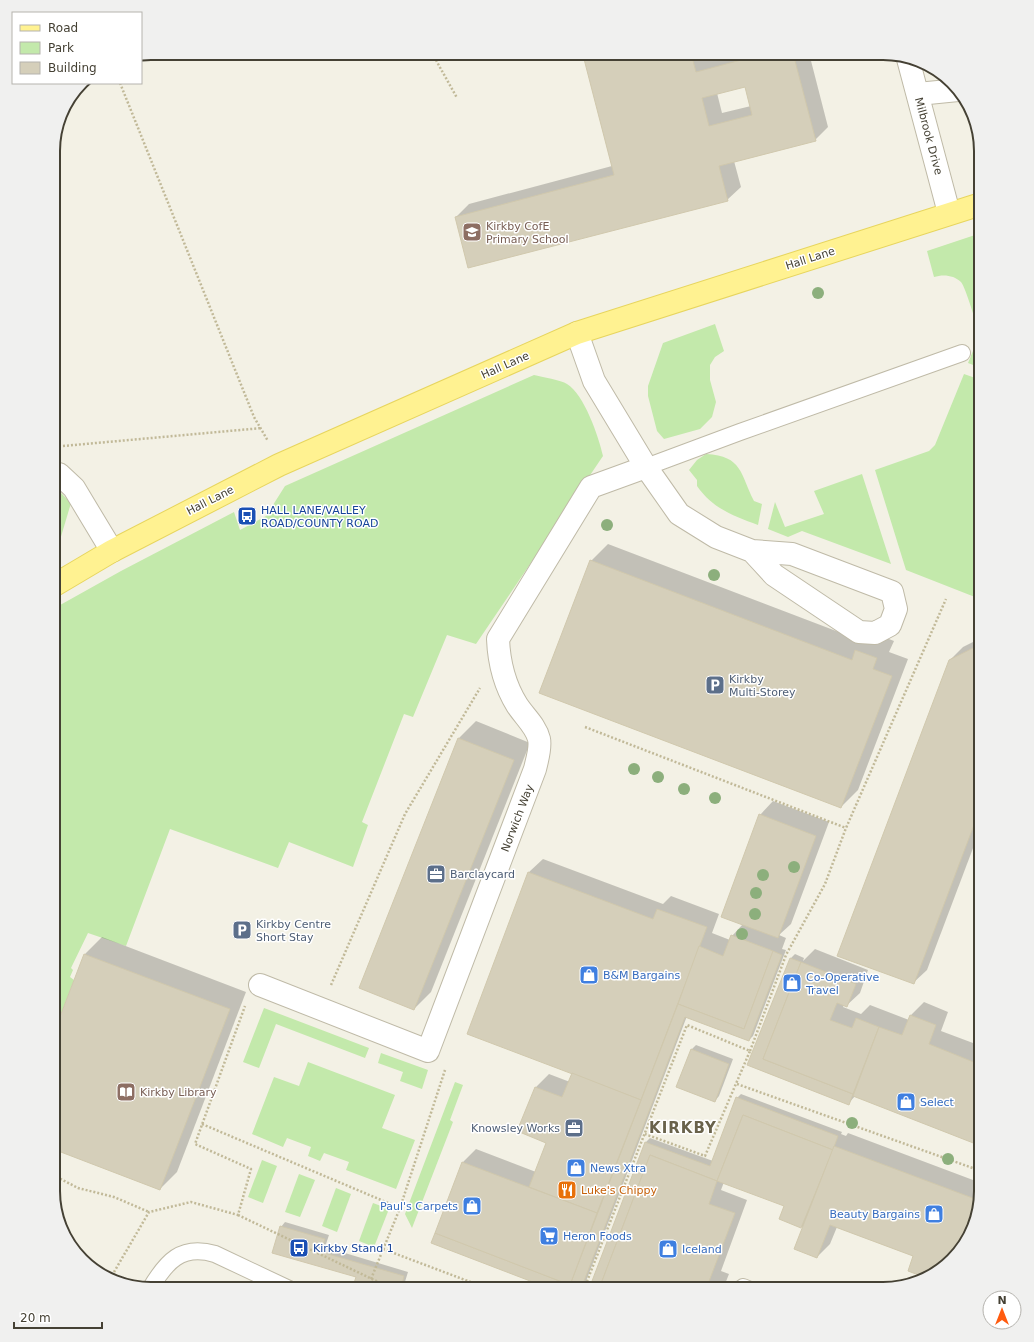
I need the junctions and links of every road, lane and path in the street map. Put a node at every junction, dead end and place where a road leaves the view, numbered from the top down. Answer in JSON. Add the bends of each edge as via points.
{"nodes":[{"id":1,"x":436,"y":60,"type":"edge"},
{"id":2,"x":910,"y":64,"type":"edge"},
{"id":3,"x":120,"y":84,"type":"edge"},
{"id":4,"x":950,"y":91,"type":"edge"},
{"id":5,"x":918,"y":94,"type":"junction"},
{"id":6,"x":457,"y":98,"type":"dead end"},
{"id":7,"x":974,"y":206,"type":"edge"},
{"id":8,"x":949,"y":213,"type":"junction"},
{"id":9,"x":577,"y":333,"type":"junction"},
{"id":10,"x":962,"y":353,"type":"dead end"},
{"id":11,"x":262,"y":428,"type":"junction"},
{"id":12,"x":61,"y":446,"type":"dead end"},
{"id":13,"x":279,"y":465,"type":"junction"},
{"id":14,"x":646,"y":467,"type":"junction"},
{"id":15,"x":60,"y":475,"type":"edge"},
{"id":16,"x":112,"y":551,"type":"junction"},
{"id":17,"x":752,"y":551,"type":"junction"},
{"id":18,"x":60,"y":582,"type":"edge"},
{"id":19,"x":946,"y":599,"type":"dead end"},
{"id":20,"x":498,"y":656,"type":"junction"},
{"id":21,"x":586,"y":727,"type":"dead end"},
{"id":22,"x":846,"y":828,"type":"junction"},
{"id":23,"x":260,"y":985,"type":"dead end"},
{"id":24,"x":246,"y":1004,"type":"dead end"},
{"id":25,"x":320,"y":1009,"type":"junction"},
{"id":26,"x":428,"y":1051,"type":"junction"},
{"id":27,"x":750,"y":1051,"type":"junction"},
{"id":28,"x":737,"y":1084,"type":"junction"},
{"id":29,"x":202,"y":1124,"type":"junction"},
{"id":30,"x":645,"y":1134,"type":"junction"},
{"id":31,"x":974,"y":1169,"type":"edge"},
{"id":32,"x":60,"y":1179,"type":"edge"},
{"id":33,"x":400,"y":1208,"type":"junction"},
{"id":34,"x":149,"y":1212,"type":"junction"},
{"id":35,"x":238,"y":1215,"type":"junction"},
{"id":36,"x":383,"y":1249,"type":"junction"},
{"id":37,"x":114,"y":1272,"type":"dead end"},
{"id":38,"x":371,"y":1279,"type":"junction"},
{"id":39,"x":154,"y":1282,"type":"edge"},
{"id":40,"x":274,"y":1282,"type":"edge"},
{"id":41,"x":378,"y":1282,"type":"edge"},
{"id":42,"x":470,"y":1282,"type":"edge"},
{"id":43,"x":587,"y":1282,"type":"edge"}],
"edges":[{"from":1,"to":6,"type":"path"},
{"from":2,"to":5,"type":"street","name":"Milbrook Drive"},
{"from":3,"to":11,"type":"path","via":[[254,417]]},
{"from":4,"to":5,"type":"street"},
{"from":5,"to":8,"type":"street","name":"Milbrook Drive"},
{"from":7,"to":8,"type":"main road","name":"Hall Lane"},
{"from":8,"to":9,"type":"main road","name":"Hall Lane"},
{"from":9,"to":13,"type":"main road","name":"Hall Lane"},
{"from":9,"to":14,"type":"street","via":[[594,381]]},
{"from":10,"to":14,"type":"lane"},
{"from":11,"to":12,"type":"path"},
{"from":11,"to":13,"type":"path"},
{"from":13,"to":16,"type":"main road","name":"Hall Lane"},
{"from":14,"to":17,"type":"street","via":[[679,514],[716,537]]},
{"from":14,"to":20,"type":"street","name":"Norwich Way","via":[[591,487],[498,639]]},
{"from":15,"to":16,"type":"street","via":[[74,488]]},
{"from":16,"to":18,"type":"main road","name":"Hall Lane"},
{"from":17,"to":17,"type":"street","via":[[792,554],[892,592],[896,609],[890,625],[875,633],[859,632],[774,575]]},
{"from":19,"to":22,"type":"path"},
{"from":20,"to":25,"type":"path","via":[[405,814]]},
{"from":20,"to":26,"type":"street","name":"Norwich Way","via":[[502,672],[517,705],[539,739],[539,750],[535,769]]},
{"from":21,"to":22,"type":"path"},
{"from":22,"to":27,"type":"path","via":[[825,884],[786,955]]},
{"from":23,"to":25,"type":"street"},
{"from":24,"to":29,"type":"path"},
{"from":25,"to":26,"type":"street"},
{"from":26,"to":33,"type":"path","via":[[449,1060]]},
{"from":27,"to":28,"type":"path"},
{"from":27,"to":30,"type":"path","via":[[686,1026]]},
{"from":28,"to":30,"type":"path","via":[[706,1156]]},
{"from":28,"to":31,"type":"path"},
{"from":29,"to":33,"type":"path"},
{"from":29,"to":35,"type":"path","via":[[195,1144],[251,1169]]},
{"from":30,"to":43,"type":"path"},
{"from":32,"to":34,"type":"path","via":[[78,1188],[114,1197]]},
{"from":33,"to":36,"type":"path"},
{"from":34,"to":35,"type":"path","via":[[191,1202]]},
{"from":34,"to":37,"type":"path"},
{"from":35,"to":38,"type":"path"},
{"from":36,"to":38,"type":"path"},
{"from":36,"to":42,"type":"path"},
{"from":38,"to":41,"type":"path"},
{"from":39,"to":40,"type":"lane","via":[[169,1262],[193,1251],[215,1254]]}]}
